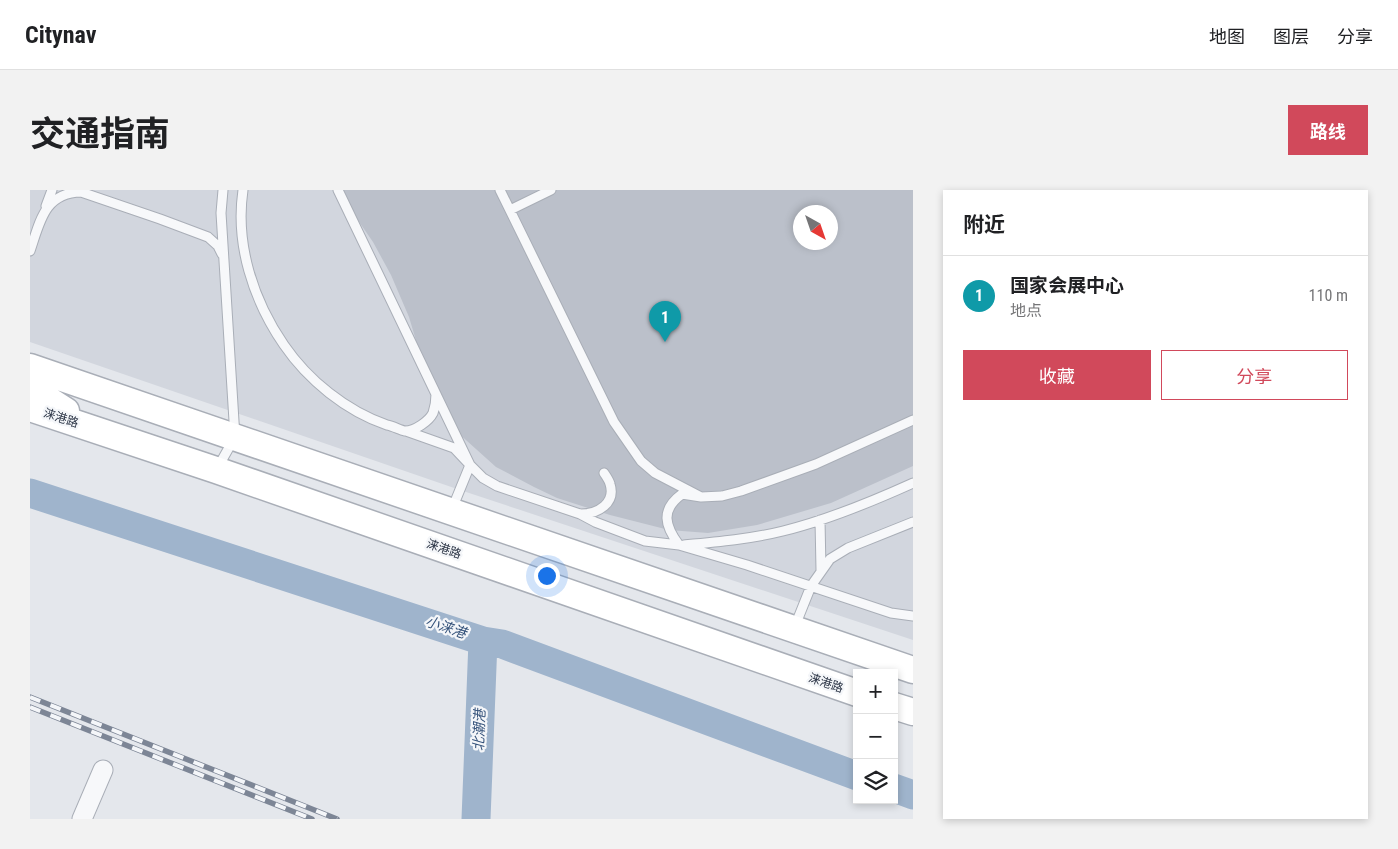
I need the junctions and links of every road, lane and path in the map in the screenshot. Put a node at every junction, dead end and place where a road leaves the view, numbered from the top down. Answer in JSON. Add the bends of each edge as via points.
{"nodes":[{"id":1,"x":52,"y":190,"type":"edge"},
{"id":2,"x":223,"y":190,"type":"edge"},
{"id":3,"x":243,"y":190,"type":"edge"},
{"id":4,"x":338,"y":190,"type":"edge"},
{"id":5,"x":500,"y":190,"type":"edge"},
{"id":6,"x":551,"y":190,"type":"edge"},
{"id":7,"x":510,"y":210,"type":"junction"},
{"id":8,"x":44,"y":212,"type":"junction"},
{"id":9,"x":30,"y":251,"type":"edge"},
{"id":10,"x":224,"y":256,"type":"junction"},
{"id":11,"x":30,"y":367,"type":"edge"},
{"id":12,"x":30,"y":388,"type":"edge"},
{"id":13,"x":436,"y":394,"type":"junction"},
{"id":14,"x":30,"y":408,"type":"edge"},
{"id":15,"x":913,"y":420,"type":"edge"},
{"id":16,"x":92,"y":429,"type":"junction"},
{"id":17,"x":406,"y":431,"type":"junction"},
{"id":18,"x":235,"y":437,"type":"junction"},
{"id":19,"x":470,"y":465,"type":"junction"},
{"id":20,"x":216,"y":470,"type":"junction"},
{"id":21,"x":604,"y":473,"type":"dead end"},
{"id":22,"x":913,"y":483,"type":"edge"},
{"id":23,"x":701,"y":497,"type":"junction"},
{"id":24,"x":451,"y":511,"type":"junction"},
{"id":25,"x":580,"y":514,"type":"junction"},
{"id":26,"x":820,"y":520,"type":"junction"},
{"id":27,"x":913,"y":522,"type":"edge"},
{"id":28,"x":679,"y":545,"type":"junction"},
{"id":29,"x":821,"y":570,"type":"junction"},
{"id":30,"x":811,"y":586,"type":"junction"},
{"id":31,"x":913,"y":616,"type":"edge"},
{"id":32,"x":794,"y":629,"type":"junction"},
{"id":33,"x":913,"y":670,"type":"edge"},
{"id":34,"x":853,"y":692,"type":"edge"},
{"id":35,"x":898,"y":707,"type":"edge"},
{"id":36,"x":913,"y":712,"type":"edge"},
{"id":37,"x":103,"y":770,"type":"dead end"},
{"id":38,"x":82,"y":819,"type":"edge"}],
"edges":[{"from":1,"to":8,"type":"lane"},
{"from":2,"to":10,"type":"lane"},
{"from":3,"to":17,"type":"lane","via":[[240,210],[244,256],[269,320],[284,344],[301,367],[348,406]]},
{"from":4,"to":13,"type":"lane"},
{"from":5,"to":7,"type":"lane"},
{"from":6,"to":7,"type":"lane"},
{"from":7,"to":23,"type":"lane","via":[[614,422],[641,461],[655,473]]},
{"from":8,"to":9,"type":"lane"},
{"from":8,"to":10,"type":"lane","via":[[54,200],[69,192],[81,192],[208,237]]},
{"from":10,"to":18,"type":"lane"},
{"from":11,"to":18,"type":"main road"},
{"from":12,"to":16,"type":"main road"},
{"from":13,"to":17,"type":"lane","via":[[432,415],[417,428]]},
{"from":13,"to":19,"type":"lane"},
{"from":14,"to":16,"type":"main road","name":"涞港路"},
{"from":15,"to":23,"type":"lane","via":[[816,464],[751,488],[722,496]]},
{"from":16,"to":20,"type":"main road","name":"涞港路"},
{"from":17,"to":19,"type":"lane","via":[[454,448]]},
{"from":18,"to":20,"type":"lane"},
{"from":18,"to":24,"type":"main road"},
{"from":19,"to":24,"type":"lane"},
{"from":19,"to":25,"type":"lane","via":[[497,486]]},
{"from":20,"to":34,"type":"main road","name":"涞港路"},
{"from":21,"to":25,"type":"lane","via":[[611,490],[606,506],[590,514]]},
{"from":22,"to":26,"type":"lane","via":[[868,504]]},
{"from":23,"to":28,"type":"lane","via":[[682,494],[674,500],[667,513],[670,534]]},
{"from":24,"to":32,"type":"main road"},
{"from":25,"to":28,"type":"lane","via":[[645,541]]},
{"from":26,"to":28,"type":"lane","via":[[740,539]]},
{"from":26,"to":29,"type":"lane"},
{"from":27,"to":29,"type":"lane","via":[[838,553]]},
{"from":28,"to":30,"type":"lane"},
{"from":29,"to":30,"type":"lane"},
{"from":30,"to":31,"type":"lane"},
{"from":30,"to":32,"type":"lane"},
{"from":32,"to":33,"type":"main road"},
{"from":35,"to":36,"type":"main road"},
{"from":37,"to":38,"type":"street"}]}
